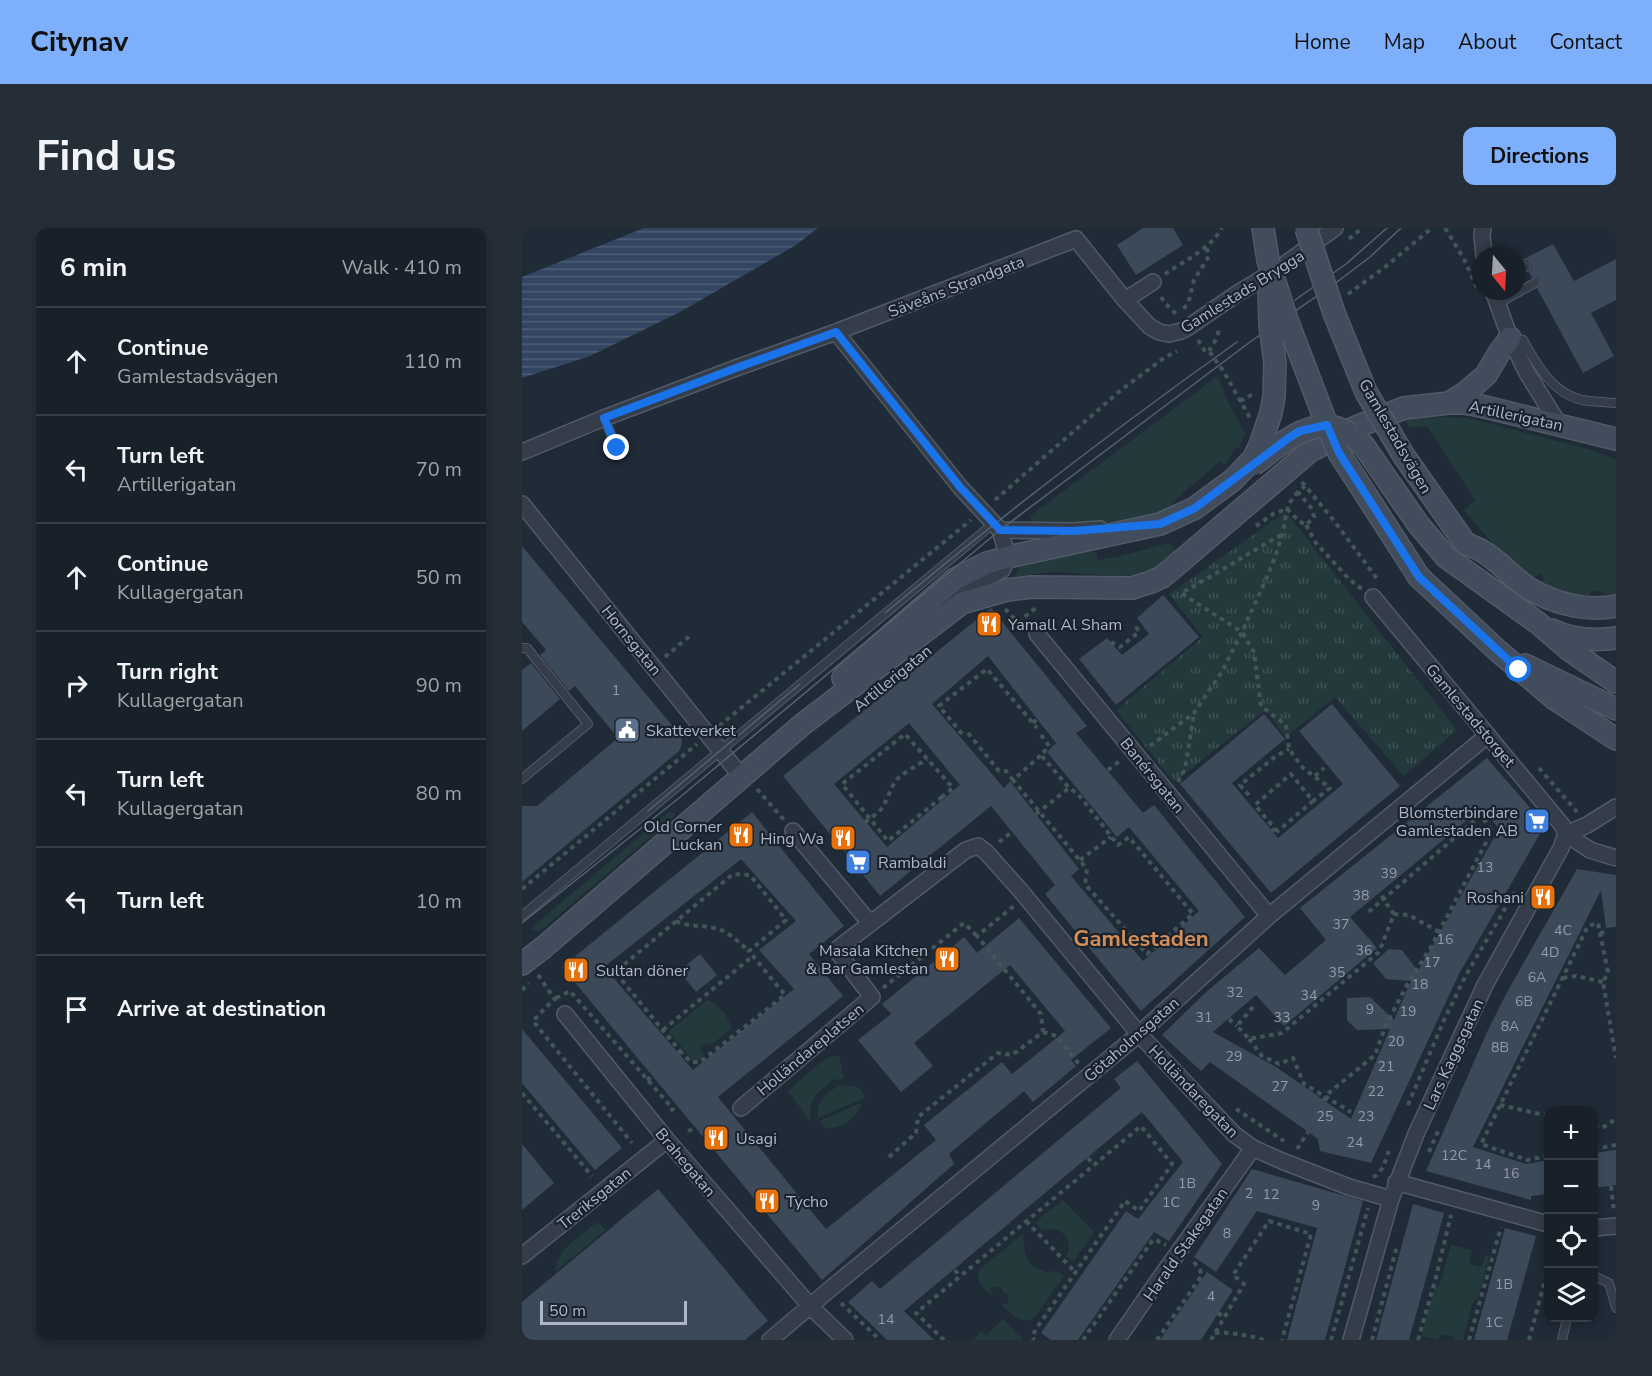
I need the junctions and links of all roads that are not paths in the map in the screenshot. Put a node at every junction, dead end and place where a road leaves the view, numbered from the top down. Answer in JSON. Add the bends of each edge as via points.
{"nodes":[{"id":1,"x":1263,"y":228,"type":"edge"},
{"id":2,"x":1306,"y":228,"type":"edge"},
{"id":3,"x":1335,"y":228,"type":"edge"},
{"id":4,"x":1483,"y":228,"type":"edge"},
{"id":5,"x":1076,"y":239,"type":"joint"},
{"id":6,"x":1483,"y":246,"type":"edge"},
{"id":7,"x":1268,"y":260,"type":"junction"},
{"id":8,"x":1153,"y":282,"type":"road end"},
{"id":9,"x":1535,"y":283,"type":"dead end"},
{"id":10,"x":1526,"y":286,"type":"edge"},
{"id":11,"x":1125,"y":300,"type":"junction"},
{"id":12,"x":1491,"y":300,"type":"edge"},
{"id":13,"x":836,"y":332,"type":"junction"},
{"id":14,"x":1510,"y":338,"type":"junction"},
{"id":15,"x":1616,"y":403,"type":"edge"},
{"id":16,"x":1449,"y":404,"type":"junction"},
{"id":17,"x":604,"y":418,"type":"junction"},
{"id":18,"x":1558,"y":423,"type":"junction"},
{"id":19,"x":1327,"y":425,"type":"junction"},
{"id":20,"x":1616,"y":439,"type":"edge"},
{"id":21,"x":617,"y":448,"type":"dead end"},
{"id":22,"x":522,"y":452,"type":"edge"},
{"id":23,"x":1233,"y":480,"type":"junction"},
{"id":24,"x":522,"y":504,"type":"edge"},
{"id":25,"x":1160,"y":524,"type":"junction"},
{"id":26,"x":997,"y":527,"type":"junction"},
{"id":27,"x":1465,"y":543,"type":"junction"},
{"id":28,"x":1008,"y":557,"type":"junction"},
{"id":29,"x":1372,"y":597,"type":"road end"},
{"id":30,"x":1500,"y":597,"type":"junction"},
{"id":31,"x":1616,"y":606,"type":"edge"},
{"id":32,"x":1538,"y":623,"type":"junction"},
{"id":33,"x":1037,"y":634,"type":"dead end"},
{"id":34,"x":1616,"y":638,"type":"edge"},
{"id":35,"x":522,"y":648,"type":"edge"},
{"id":36,"x":1498,"y":651,"type":"junction"},
{"id":37,"x":882,"y":662,"type":"junction"},
{"id":38,"x":1616,"y":682,"type":"edge"},
{"id":39,"x":1616,"y":710,"type":"edge"},
{"id":40,"x":803,"y":724,"type":"junction"},
{"id":41,"x":1488,"y":735,"type":"junction"},
{"id":42,"x":1616,"y":739,"type":"edge"},
{"id":43,"x":720,"y":750,"type":"junction"},
{"id":44,"x":522,"y":779,"type":"edge"},
{"id":45,"x":749,"y":787,"type":"junction"},
{"id":46,"x":1616,"y":807,"type":"edge"},
{"id":47,"x":793,"y":831,"type":"road end"},
{"id":48,"x":1566,"y":834,"type":"junction"},
{"id":49,"x":1616,"y":858,"type":"edge"},
{"id":50,"x":1022,"y":894,"type":"joint"},
{"id":51,"x":522,"y":916,"type":"edge"},
{"id":52,"x":1269,"y":916,"type":"junction"},
{"id":53,"x":870,"y":923,"type":"junction"},
{"id":54,"x":530,"y":970,"type":"edge"},
{"id":55,"x":565,"y":1014,"type":"road end"},
{"id":56,"x":1139,"y":1034,"type":"junction"},
{"id":57,"x":741,"y":1107,"type":"dead end"},
{"id":58,"x":667,"y":1140,"type":"junction"},
{"id":59,"x":1253,"y":1148,"type":"junction"},
{"id":60,"x":1396,"y":1182,"type":"junction"},
{"id":61,"x":1391,"y":1199,"type":"junction"},
{"id":62,"x":1615,"y":1219,"type":"edge"},
{"id":63,"x":1544,"y":1223,"type":"edge"},
{"id":64,"x":1598,"y":1226,"type":"edge"},
{"id":65,"x":522,"y":1256,"type":"edge"},
{"id":66,"x":1598,"y":1278,"type":"edge"},
{"id":67,"x":810,"y":1306,"type":"junction"},
{"id":68,"x":1616,"y":1308,"type":"edge"},
{"id":69,"x":1566,"y":1322,"type":"edge"},
{"id":70,"x":770,"y":1340,"type":"edge"},
{"id":71,"x":845,"y":1340,"type":"edge"},
{"id":72,"x":1118,"y":1340,"type":"edge"},
{"id":73,"x":1350,"y":1340,"type":"edge"},
{"id":74,"x":1562,"y":1340,"type":"edge"}],
"edges":[{"from":1,"to":7,"type":"main road"},
{"from":2,"to":27,"type":"main road","name":"Gamlestadsvägen","bridge":true,"via":[[1366,392],[1404,456]]},
{"from":3,"to":11,"type":"street","name":"Gamlestads Brygga","via":[[1181,331],[1159,332]]},
{"from":4,"to":6,"type":"street"},
{"from":5,"to":11,"type":"street","name":"Gamlestads Brygga"},
{"from":5,"to":13,"type":"street","name":"Säveåns Strandgata"},
{"from":7,"to":19,"type":"main road","bridge":true},
{"from":7,"to":23,"type":"main road","name":"Artillerigatan","bridge":true,"via":[[1274,396],[1260,445],[1253,459]]},
{"from":8,"to":11,"type":"street"},
{"from":9,"to":10,"type":"lane"},
{"from":12,"to":14,"type":"street"},
{"from":13,"to":17,"type":"street","name":"Säveåns Strandgata"},
{"from":13,"to":26,"type":"street","via":[[960,487]]},
{"from":14,"to":15,"type":"lane","via":[[1523,340],[1539,369],[1559,389],[1585,401]]},
{"from":14,"to":16,"type":"main road","via":[[1486,375]]},
{"from":14,"to":18,"type":"street"},
{"from":16,"to":18,"type":"main road","name":"Artillerigatan","via":[[1464,403]]},
{"from":16,"to":37,"type":"main road","name":"Artillerigatan","via":[[1404,408],[1310,451],[1162,577],[1132,588],[1032,587],[989,594],[962,603]]},
{"from":17,"to":21,"type":"lane"},
{"from":17,"to":22,"type":"street","name":"Säveåns Strandgata"},
{"from":18,"to":20,"type":"main road","name":"Artillerigatan"},
{"from":19,"to":23,"type":"main road","name":"Artillerigatan","bridge":true,"via":[[1300,431]]},
{"from":19,"to":30,"type":"main road","name":"Gamlestadsvägen","bridge":true,"via":[[1352,435],[1364,446],[1446,557]]},
{"from":19,"to":36,"type":"main road","bridge":true,"via":[[1339,453],[1419,577]]},
{"from":23,"to":25,"type":"main road","name":"Artillerigatan","via":[[1195,508]]},
{"from":24,"to":43,"type":"street","name":"Hornsgatan"},
{"from":25,"to":26,"type":"street","via":[[1074,531]]},
{"from":25,"to":28,"type":"main road","name":"Artillerigatan"},
{"from":26,"to":28,"type":"street"},
{"from":26,"to":43,"type":"lane"},
{"from":27,"to":30,"type":"main road","name":"Gamlestadsvägen"},
{"from":27,"to":31,"type":"main road","via":[[1483,551],[1529,589],[1556,601],[1594,609]]},
{"from":28,"to":37,"type":"street","name":"Artillerigatan","via":[[1002,570],[956,595],[914,627]]},
{"from":28,"to":40,"type":"main road","name":"Artillerigatan","via":[[955,579],[855,666]]},
{"from":29,"to":41,"type":"street","name":"Gamlestadstorget"},
{"from":30,"to":32,"type":"main road","name":"Gamlestadsvägen"},
{"from":32,"to":34,"type":"main road","via":[[1576,638]]},
{"from":32,"to":38,"type":"main road","name":"Gamlestadsvägen"},
{"from":33,"to":52,"type":"street","name":"Banérsgatan"},
{"from":35,"to":44,"type":"lane","via":[[526,648],[588,724]]},
{"from":36,"to":39,"type":"main road"},
{"from":36,"to":42,"type":"main road","via":[[1555,699]]},
{"from":37,"to":40,"type":"main road","name":"Artillerigatan"},
{"from":40,"to":45,"type":"main road","name":"Artillerigatan"},
{"from":41,"to":48,"type":"street","name":"Gamlestadstorget"},
{"from":41,"to":52,"type":"street","name":"Götaholmsgatan"},
{"from":43,"to":45,"type":"street","name":"Hornsgatan"},
{"from":43,"to":51,"type":"lane"},
{"from":45,"to":54,"type":"main road","name":"Artillerigatan","via":[[544,947]]},
{"from":46,"to":48,"type":"street"},
{"from":47,"to":53,"type":"street"},
{"from":48,"to":49,"type":"street","via":[[1590,850]]},
{"from":48,"to":60,"type":"street","name":"Lars Kaggsgatan","via":[[1485,985]]},
{"from":50,"to":53,"type":"street","name":"Holländareplatsen","via":[[978,846],[966,850]]},
{"from":50,"to":56,"type":"street","name":"Holländaregatan"},
{"from":52,"to":56,"type":"street","name":"Götaholmsgatan"},
{"from":53,"to":57,"type":"street","name":"Holländareplatsen","via":[[836,950],[872,997]]},
{"from":55,"to":58,"type":"street","name":"Brahegatan"},
{"from":56,"to":59,"type":"street","name":"Holländaregatan","via":[[1233,1134]]},
{"from":56,"to":67,"type":"street","name":"Götaholmsgatan"},
{"from":58,"to":65,"type":"street","name":"Treriksgatan"},
{"from":58,"to":67,"type":"street","name":"Brahegatan"},
{"from":59,"to":61,"type":"street","name":"Holländaregatan","via":[[1349,1187]]},
{"from":59,"to":72,"type":"street","name":"Harald Stakegatan"},
{"from":60,"to":61,"type":"street","name":"Lars Kaggsgatan"},
{"from":60,"to":63,"type":"street"},
{"from":61,"to":73,"type":"street","name":"Lars Kaggsgatan"},
{"from":62,"to":64,"type":"street"},
{"from":66,"to":68,"type":"lane","via":[[1609,1283]]},
{"from":67,"to":70,"type":"street","name":"Götaholmsgatan"},
{"from":67,"to":71,"type":"street","name":"Brahegatan"},
{"from":69,"to":74,"type":"lane"}]}
